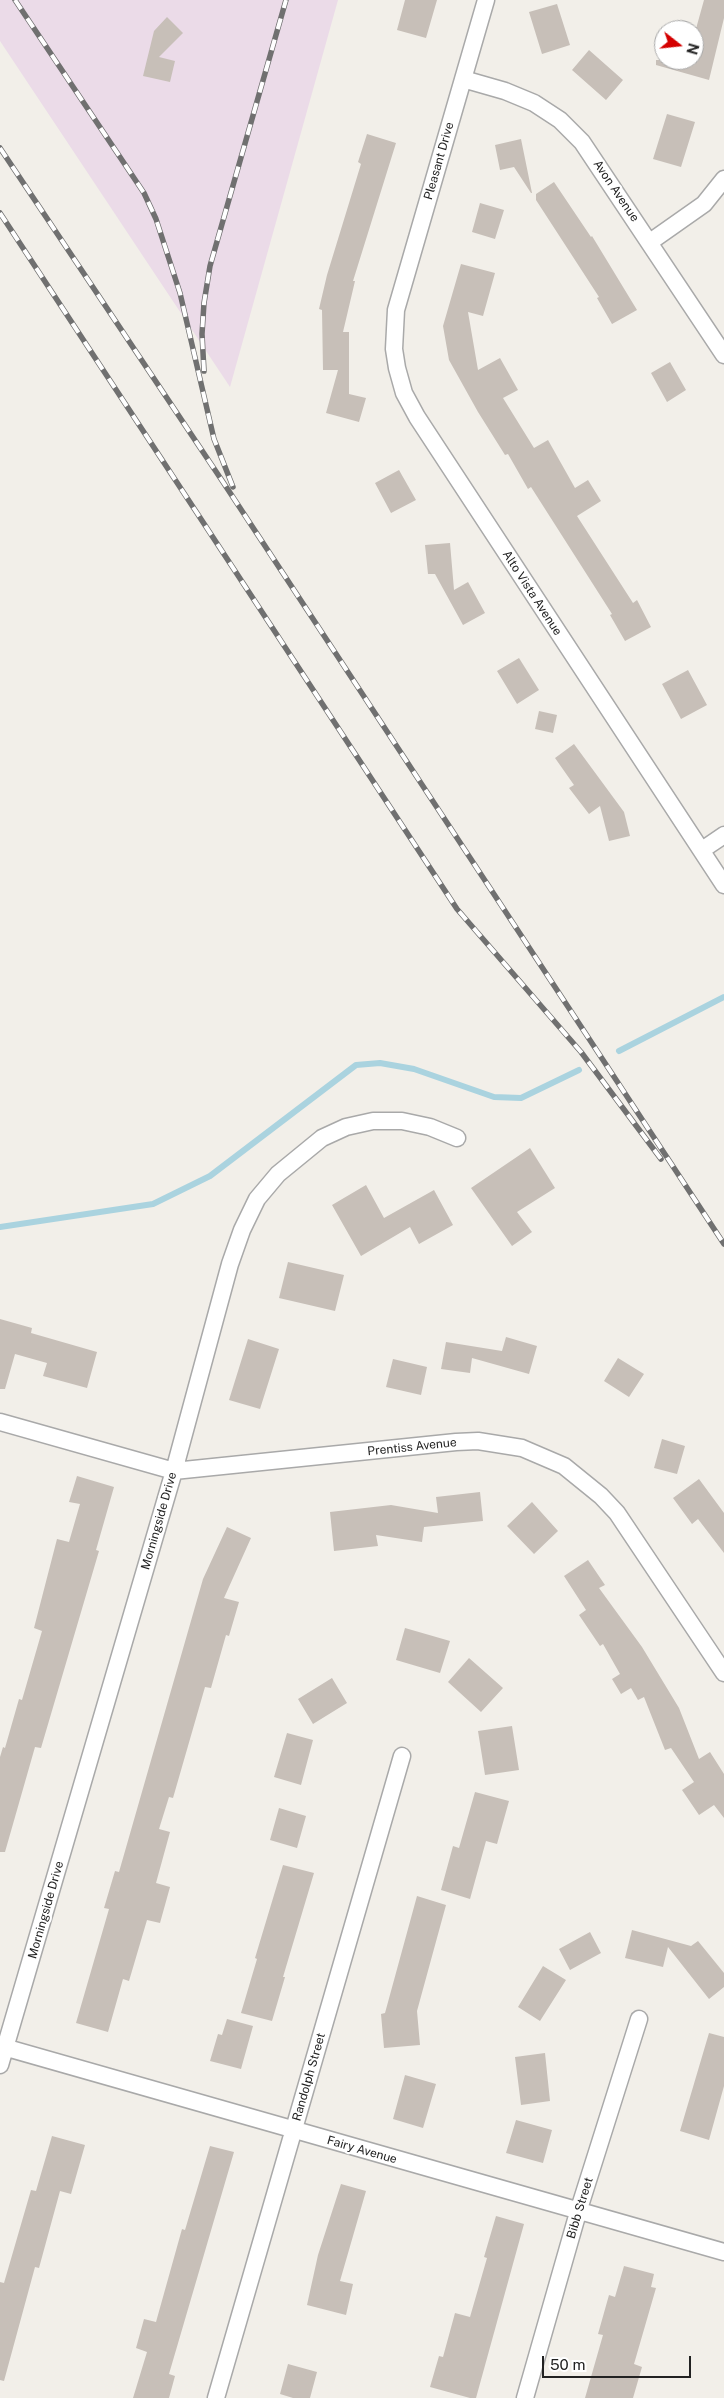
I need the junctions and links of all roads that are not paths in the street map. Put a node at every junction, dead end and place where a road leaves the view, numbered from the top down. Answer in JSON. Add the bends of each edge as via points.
{"nodes":[{"id":1,"x":486,"y":0,"type":"edge"},
{"id":2,"x":463,"y":79,"type":"junction"},
{"id":3,"x":724,"y":179,"type":"edge"},
{"id":4,"x":650,"y":242,"type":"junction"},
{"id":5,"x":394,"y":322,"type":"joint"},
{"id":6,"x":724,"y":355,"type":"edge"},
{"id":7,"x":724,"y":835,"type":"edge"},
{"id":8,"x":702,"y":850,"type":"junction"},
{"id":9,"x":724,"y":885,"type":"edge"},
{"id":10,"x":457,"y":1138,"type":"dead end"},
{"id":11,"x":0,"y":1422,"type":"edge"},
{"id":12,"x":174,"y":1471,"type":"junction"},
{"id":13,"x":724,"y":1673,"type":"edge"},
{"id":14,"x":402,"y":1756,"type":"dead end"},
{"id":15,"x":639,"y":2019,"type":"dead end"},
{"id":16,"x":3,"y":2047,"type":"edge"},
{"id":17,"x":0,"y":2065,"type":"edge"},
{"id":18,"x":294,"y":2130,"type":"junction"},
{"id":19,"x":579,"y":2209,"type":"junction"},
{"id":20,"x":724,"y":2252,"type":"edge"},
{"id":21,"x":216,"y":2398,"type":"edge"},
{"id":22,"x":525,"y":2398,"type":"edge"}],
"edges":[{"from":1,"to":2,"type":"street","name":"Pleasant Drive"},
{"from":2,"to":4,"type":"street","name":"Avon Avenue","via":[[505,91],[560,120],[596,160]]},
{"from":2,"to":5,"type":"street","name":"Pleasant Drive"},
{"from":3,"to":4,"type":"street","via":[[704,204]]},
{"from":4,"to":6,"type":"street","name":"Avon Avenue"},
{"from":5,"to":8,"type":"street","name":"Alto Vista Avenue","via":[[397,368],[404,393],[417,417]]},
{"from":7,"to":8,"type":"street"},
{"from":8,"to":9,"type":"street","name":"Alto Vista Avenue"},
{"from":10,"to":12,"type":"street","name":"Morningside Drive","via":[[430,1126],[402,1121],[373,1121],[346,1127],[322,1138],[278,1174],[257,1199],[230,1264]]},
{"from":11,"to":12,"type":"street","name":"Prentiss Avenue"},
{"from":12,"to":13,"type":"street","name":"Prentiss Avenue","via":[[456,1442],[500,1443],[543,1456],[584,1480],[616,1514]]},
{"from":12,"to":16,"type":"street","name":"Morningside Drive"},
{"from":14,"to":18,"type":"street","name":"Randolph Street"},
{"from":15,"to":19,"type":"street","name":"Bibb Street"},
{"from":16,"to":17,"type":"street","name":"Morningside Drive"},
{"from":16,"to":18,"type":"street","name":"Fairy Avenue"},
{"from":18,"to":19,"type":"street","name":"Fairy Avenue"},
{"from":18,"to":21,"type":"street","name":"Randolph Street"},
{"from":19,"to":20,"type":"street","name":"Fairy Avenue"},
{"from":19,"to":22,"type":"street","name":"Bibb Street"}]}
